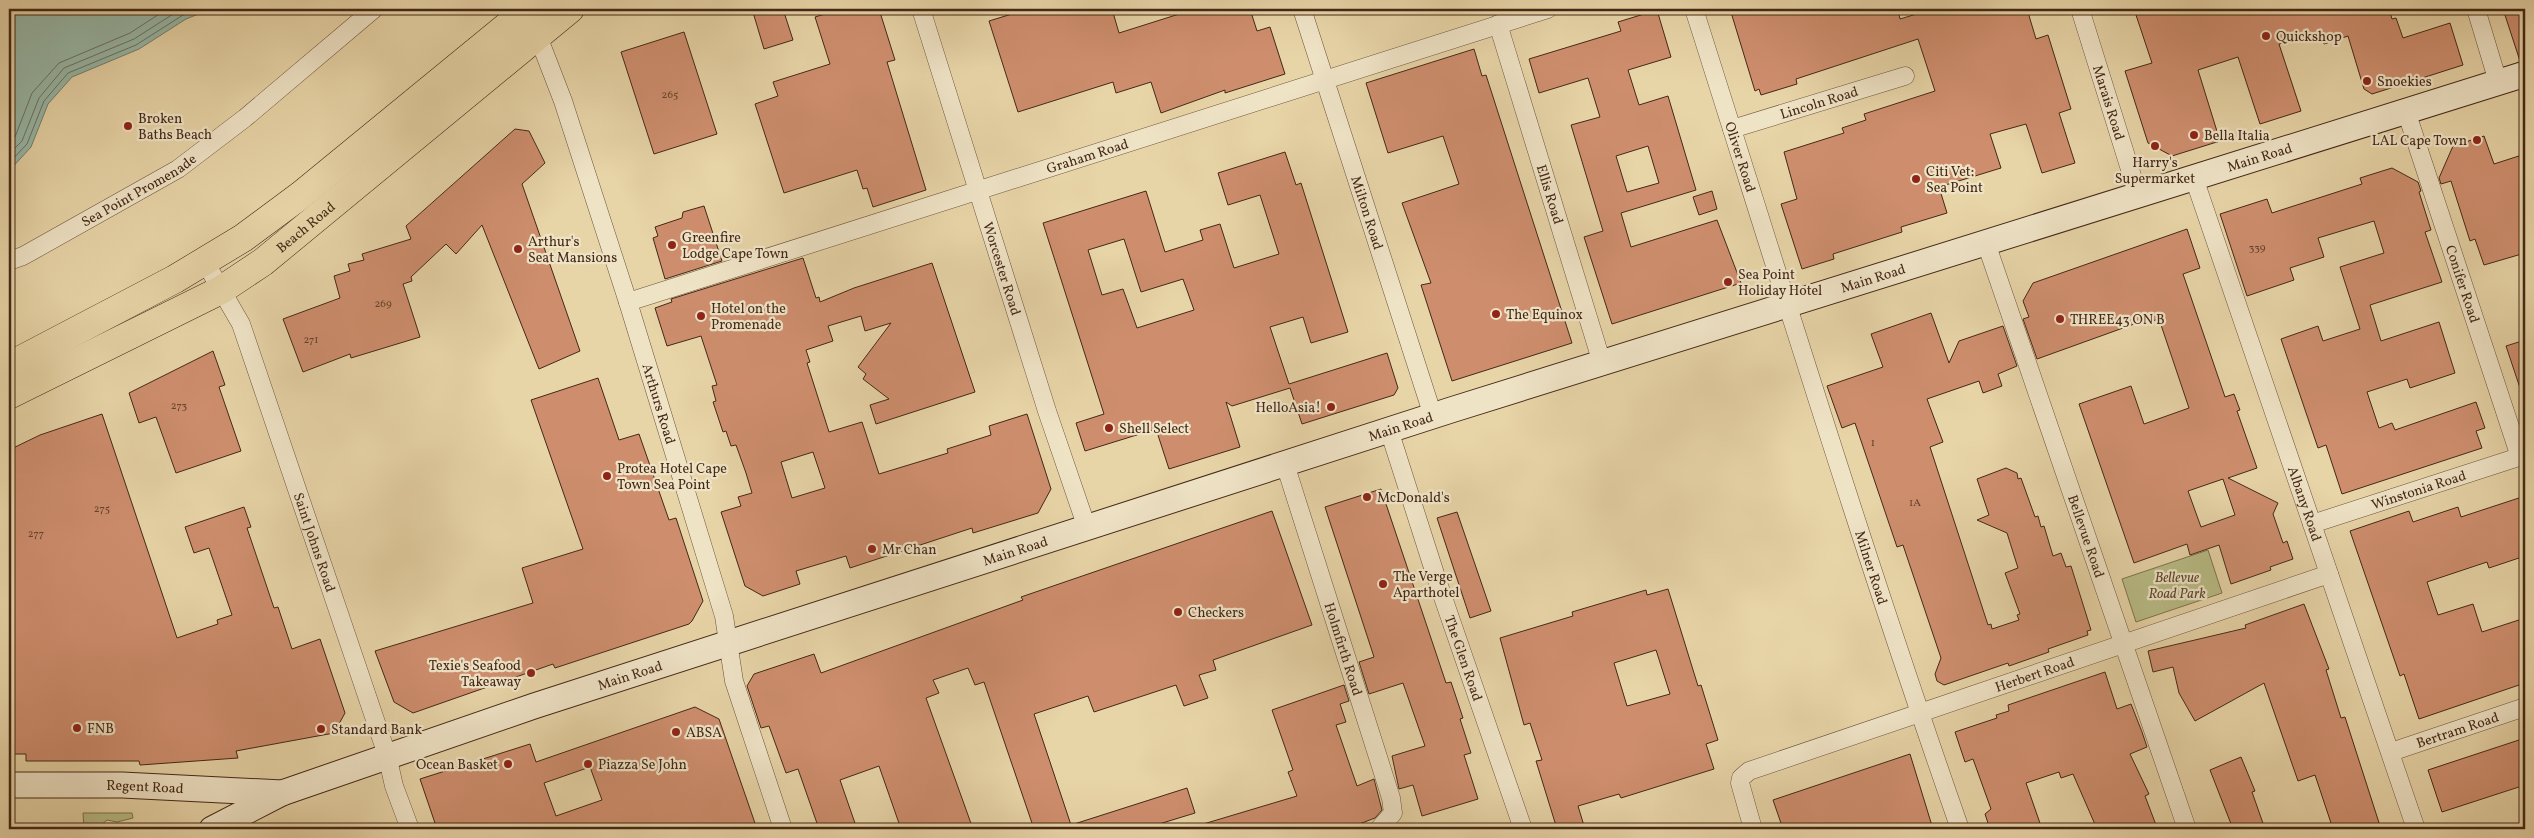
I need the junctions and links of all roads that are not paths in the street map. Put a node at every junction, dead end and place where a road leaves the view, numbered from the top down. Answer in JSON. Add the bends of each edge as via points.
{"nodes":[{"id":1,"x":374,"y":9,"type":"edge"},
{"id":2,"x":570,"y":9,"type":"edge"},
{"id":3,"x":921,"y":9,"type":"edge"},
{"id":4,"x":1302,"y":9,"type":"edge"},
{"id":5,"x":1548,"y":9,"type":"edge"},
{"id":6,"x":1694,"y":9,"type":"edge"},
{"id":7,"x":2080,"y":9,"type":"edge"},
{"id":8,"x":2476,"y":9,"type":"edge"},
{"id":9,"x":526,"y":10,"type":"edge"},
{"id":10,"x":1498,"y":24,"type":"junction"},
{"id":11,"x":539,"y":35,"type":"junction"},
{"id":12,"x":2525,"y":74,"type":"edge"},
{"id":13,"x":1905,"y":76,"type":"dead end"},
{"id":14,"x":1324,"y":79,"type":"junction"},
{"id":15,"x":2498,"y":82,"type":"junction"},
{"id":16,"x":2406,"y":111,"type":"junction"},
{"id":17,"x":1732,"y":129,"type":"junction"},
{"id":18,"x":2194,"y":178,"type":"junction"},
{"id":19,"x":980,"y":189,"type":"junction"},
{"id":20,"x":2138,"y":196,"type":"junction"},
{"id":21,"x":1986,"y":243,"type":"junction"},
{"id":22,"x":9,"y":261,"type":"edge"},
{"id":23,"x":205,"y":262,"type":"junction"},
{"id":24,"x":221,"y":290,"type":"junction"},
{"id":25,"x":628,"y":302,"type":"junction"},
{"id":26,"x":1786,"y":306,"type":"junction"},
{"id":27,"x":1602,"y":363,"type":"junction"},
{"id":28,"x":9,"y":366,"type":"edge"},
{"id":29,"x":9,"y":395,"type":"edge"},
{"id":30,"x":1433,"y":416,"type":"junction"},
{"id":31,"x":1389,"y":430,"type":"junction"},
{"id":32,"x":2523,"y":456,"type":"edge"},
{"id":33,"x":1285,"y":464,"type":"junction"},
{"id":34,"x":2312,"y":524,"type":"junction"},
{"id":35,"x":1087,"y":528,"type":"junction"},
{"id":36,"x":2330,"y":574,"type":"junction"},
{"id":37,"x":730,"y":643,"type":"junction"},
{"id":38,"x":2123,"y":644,"type":"junction"},
{"id":39,"x":2525,"y":707,"type":"edge"},
{"id":40,"x":1920,"y":713,"type":"junction"},
{"id":41,"x":2390,"y":752,"type":"junction"},
{"id":42,"x":387,"y":755,"type":"junction"},
{"id":43,"x":9,"y":785,"type":"edge"},
{"id":44,"x":282,"y":793,"type":"junction"},
{"id":45,"x":212,"y":829,"type":"edge"},
{"id":46,"x":410,"y":829,"type":"edge"},
{"id":47,"x":783,"y":829,"type":"edge"},
{"id":48,"x":1379,"y":829,"type":"edge"},
{"id":49,"x":1523,"y":829,"type":"edge"},
{"id":50,"x":1753,"y":829,"type":"edge"},
{"id":51,"x":1960,"y":829,"type":"edge"},
{"id":52,"x":2187,"y":829,"type":"edge"},
{"id":53,"x":2416,"y":829,"type":"edge"}],
"edges":[{"from":1,"to":22,"type":"street","name":"Sea Point Promenade","via":[[245,118],[178,169]]},
{"from":2,"to":11,"type":"main road","name":"Beach Road"},
{"from":3,"to":19,"type":"street","name":"Worcester Road"},
{"from":4,"to":14,"type":"street","name":"Milton Road"},
{"from":5,"to":10,"type":"street","name":"Graham Road"},
{"from":6,"to":17,"type":"street","name":"Oliver Road"},
{"from":7,"to":20,"type":"street","name":"Marais Road"},
{"from":8,"to":15,"type":"street"},
{"from":9,"to":11,"type":"street","name":"Arthurs Road"},
{"from":9,"to":23,"type":"main road","name":"Beach Road","via":[[301,195],[244,238]]},
{"from":10,"to":14,"type":"street","name":"Graham Road"},
{"from":10,"to":27,"type":"street","name":"Ellis Road"},
{"from":11,"to":24,"type":"main road","name":"Beach Road","via":[[263,262]]},
{"from":11,"to":25,"type":"street","name":"Arthurs Road"},
{"from":12,"to":15,"type":"main road","name":"Main Road"},
{"from":13,"to":17,"type":"street","name":"Lincoln Road"},
{"from":14,"to":19,"type":"street","name":"Graham Road"},
{"from":14,"to":30,"type":"street","name":"Milton Road"},
{"from":15,"to":16,"type":"main road","name":"Main Road"},
{"from":16,"to":18,"type":"main road","name":"Main Road"},
{"from":16,"to":32,"type":"street","name":"Conifer Road"},
{"from":17,"to":26,"type":"street","name":"Oliver Road"},
{"from":18,"to":20,"type":"main road","name":"Main Road"},
{"from":18,"to":34,"type":"street","name":"Albany Road"},
{"from":19,"to":25,"type":"street","name":"Graham Road"},
{"from":19,"to":35,"type":"street","name":"Worcester Road","via":[[1047,411]]},
{"from":20,"to":21,"type":"main road","name":"Main Road"},
{"from":21,"to":26,"type":"main road","name":"Main Road"},
{"from":21,"to":38,"type":"street","name":"Bellevue Road"},
{"from":23,"to":24,"type":"street","name":"Saint Johns Road"},
{"from":23,"to":28,"type":"main road","name":"Beach Road"},
{"from":24,"to":29,"type":"main road","name":"Beach Road"},
{"from":24,"to":42,"type":"street","name":"Saint Johns Road","via":[[240,324]]},
{"from":25,"to":37,"type":"street","name":"Arthurs Road"},
{"from":26,"to":27,"type":"main road","name":"Main Road"},
{"from":26,"to":40,"type":"street","name":"Milner Road"},
{"from":27,"to":30,"type":"main road","name":"Main Road"},
{"from":30,"to":31,"type":"main road","name":"Main Road"},
{"from":31,"to":33,"type":"main road","name":"Main Road"},
{"from":31,"to":49,"type":"street","name":"The Glen Road"},
{"from":32,"to":34,"type":"street","name":"Winstonia Road"},
{"from":33,"to":35,"type":"main road","name":"Main Road"},
{"from":33,"to":48,"type":"street","name":"Holmfirth Road","via":[[1391,798],[1392,813]]},
{"from":34,"to":36,"type":"street","name":"Albany Road"},
{"from":35,"to":37,"type":"main road","name":"Main Road"},
{"from":36,"to":38,"type":"street","name":"Herbert Road"},
{"from":36,"to":41,"type":"street","name":"Albany Road"},
{"from":37,"to":42,"type":"main road","name":"Main Road"},
{"from":37,"to":47,"type":"street","name":"Arthurs Road","via":[[734,681]]},
{"from":38,"to":40,"type":"street","name":"Herbert Road"},
{"from":38,"to":52,"type":"street","name":"Bellevue Road"},
{"from":39,"to":41,"type":"street","name":"Bertram Road"},
{"from":40,"to":50,"type":"street","name":"Herbert Road","via":[[1749,771],[1741,778],[1740,789]]},
{"from":40,"to":51,"type":"street","name":"Milner Road"},
{"from":41,"to":53,"type":"street","name":"Albany Road"},
{"from":42,"to":44,"type":"main road","name":"Main Road"},
{"from":42,"to":46,"type":"street","name":"Saint Johns Road","via":[[394,786]]},
{"from":43,"to":44,"type":"main road","name":"Regent Road","via":[[180,787]]},
{"from":44,"to":45,"type":"main road","name":"Main Road"}]}
